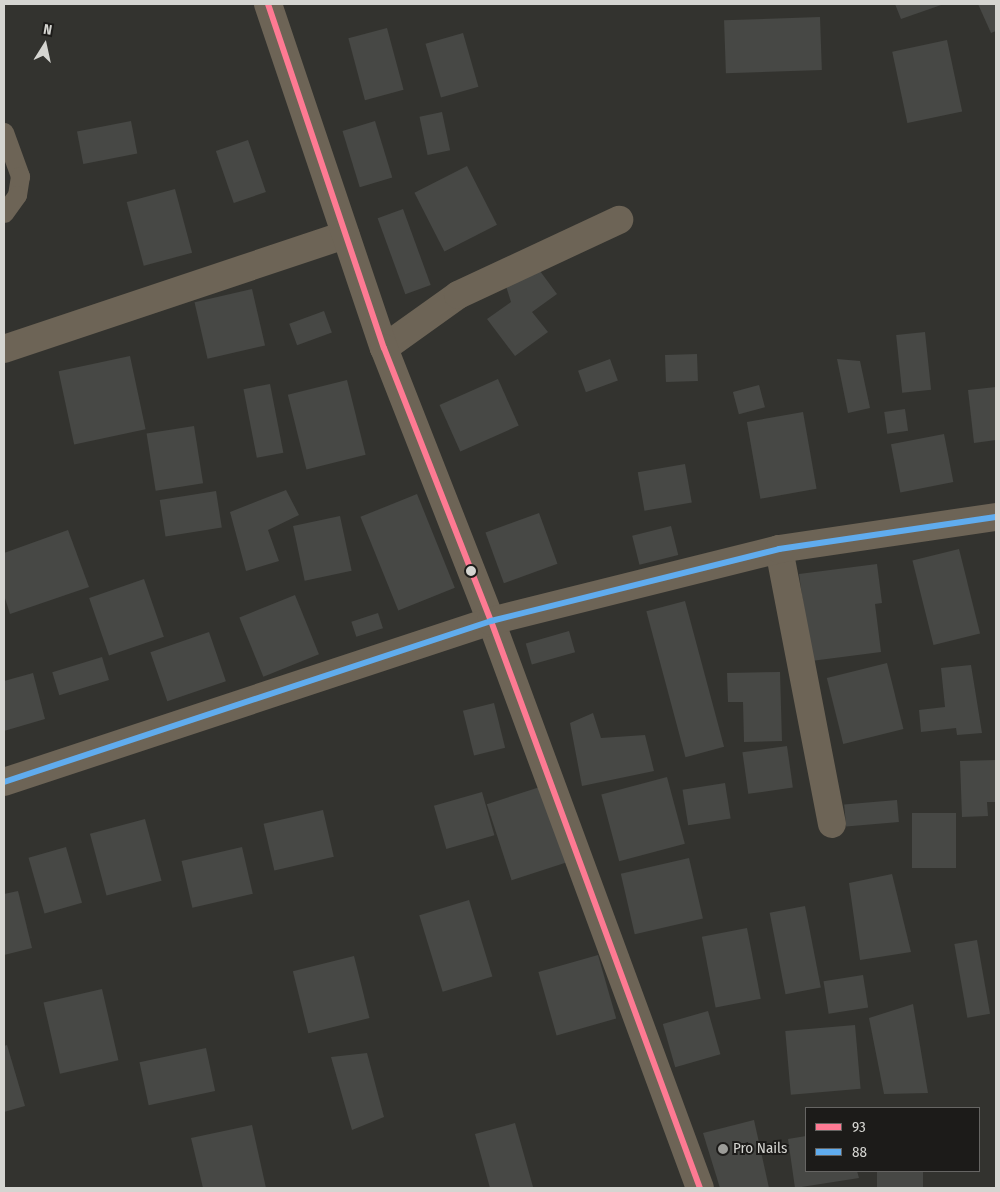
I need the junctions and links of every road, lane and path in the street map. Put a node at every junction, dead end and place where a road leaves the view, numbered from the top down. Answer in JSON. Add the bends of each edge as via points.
{"nodes":[{"id":1,"x":268,"y":4,"type":"edge"},
{"id":2,"x":4,"y":132,"type":"edge"},
{"id":3,"x":4,"y":213,"type":"edge"},
{"id":4,"x":619,"y":220,"type":"dead end"},
{"id":5,"x":345,"y":235,"type":"junction"},
{"id":6,"x":4,"y":348,"type":"edge"},
{"id":7,"x":384,"y":348,"type":"junction"},
{"id":8,"x":996,"y":517,"type":"edge"},
{"id":9,"x":779,"y":549,"type":"junction"},
{"id":10,"x":490,"y":621,"type":"junction"},
{"id":11,"x":4,"y":782,"type":"edge"},
{"id":12,"x":832,"y":824,"type":"dead end"},
{"id":13,"x":700,"y":1188,"type":"edge"}],
"edges":[{"from":1,"to":5,"type":"street"},
{"from":2,"to":3,"type":"lane","via":[[20,176],[17,196]]},
{"from":4,"to":7,"type":"street","via":[[458,295]]},
{"from":5,"to":6,"type":"street"},
{"from":5,"to":7,"type":"street"},
{"from":7,"to":10,"type":"street"},
{"from":8,"to":9,"type":"street"},
{"from":9,"to":10,"type":"street"},
{"from":9,"to":12,"type":"street"},
{"from":10,"to":11,"type":"street"},
{"from":10,"to":13,"type":"street"}]}
